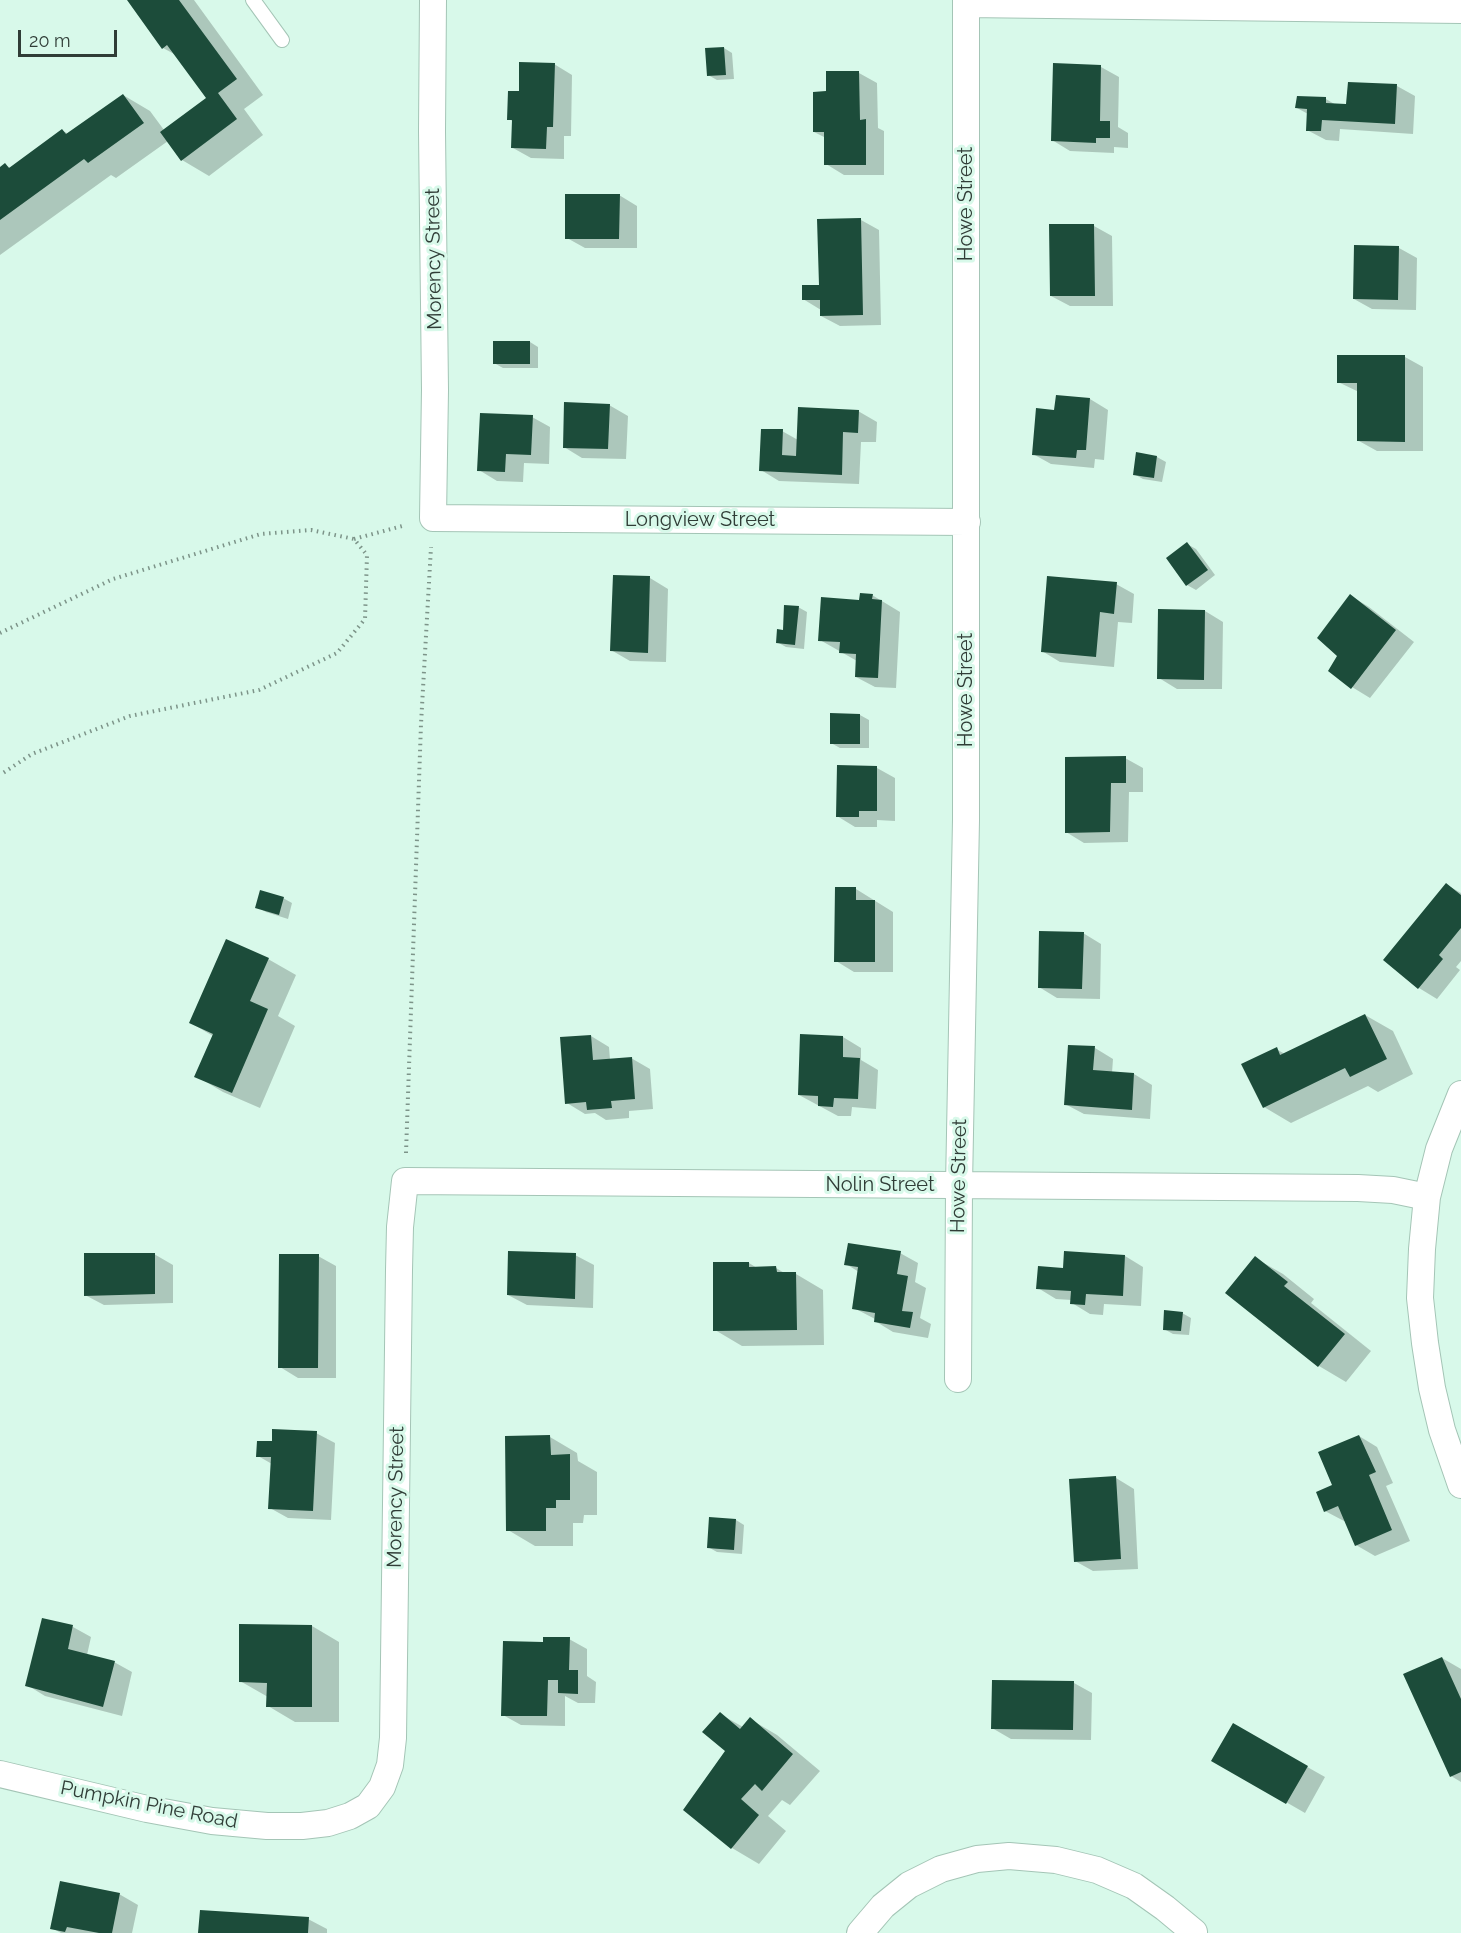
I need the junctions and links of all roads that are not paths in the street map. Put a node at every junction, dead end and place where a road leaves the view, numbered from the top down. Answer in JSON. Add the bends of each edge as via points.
{"nodes":[{"id":1,"x":253,"y":0,"type":"edge"},
{"id":2,"x":433,"y":0,"type":"edge"},
{"id":3,"x":966,"y":2,"type":"edge"},
{"id":4,"x":1461,"y":10,"type":"edge"},
{"id":5,"x":282,"y":40,"type":"dead end"},
{"id":6,"x":433,"y":518,"type":"joint"},
{"id":7,"x":967,"y":522,"type":"junction"},
{"id":8,"x":1461,"y":1094,"type":"edge"},
{"id":9,"x":405,"y":1181,"type":"joint"},
{"id":10,"x":959,"y":1185,"type":"junction"},
{"id":11,"x":1427,"y":1197,"type":"junction"},
{"id":12,"x":958,"y":1379,"type":"dead end"},
{"id":13,"x":1451,"y":1427,"type":"edge"},
{"id":14,"x":1461,"y":1485,"type":"edge"},
{"id":15,"x":0,"y":1774,"type":"edge"},
{"id":16,"x":368,"y":1806,"type":"joint"},
{"id":17,"x":1194,"y":1932,"type":"edge"},
{"id":18,"x":860,"y":1933,"type":"edge"}],
"edges":[{"from":1,"to":5,"type":"lane"},
{"from":2,"to":6,"type":"street","name":"Morency Street"},
{"from":3,"to":4,"type":"street"},
{"from":3,"to":7,"type":"street","name":"Howe Street"},
{"from":6,"to":7,"type":"street","name":"Longview Street"},
{"from":7,"to":10,"type":"street","name":"Howe Street"},
{"from":8,"to":11,"type":"street","via":[[1439,1149]]},
{"from":9,"to":10,"type":"street","name":"Nolin Street"},
{"from":9,"to":16,"type":"street","name":"Morency Street","via":[[399,1270],[393,1738],[390,1765]]},
{"from":10,"to":11,"type":"street","name":"Nolin Street","via":[[1358,1188]]},
{"from":10,"to":12,"type":"street","name":"Howe Street"},
{"from":11,"to":13,"type":"street","via":[[1420,1298],[1425,1343]]},
{"from":13,"to":14,"type":"street"},
{"from":15,"to":16,"type":"street","name":"Pumpkin Pine Road","via":[[147,1809],[256,1825],[328,1824]]},
{"from":17,"to":18,"type":"street","via":[[1134,1886],[1097,1870],[1056,1860],[1009,1856],[977,1859],[941,1869],[909,1884]]}]}
